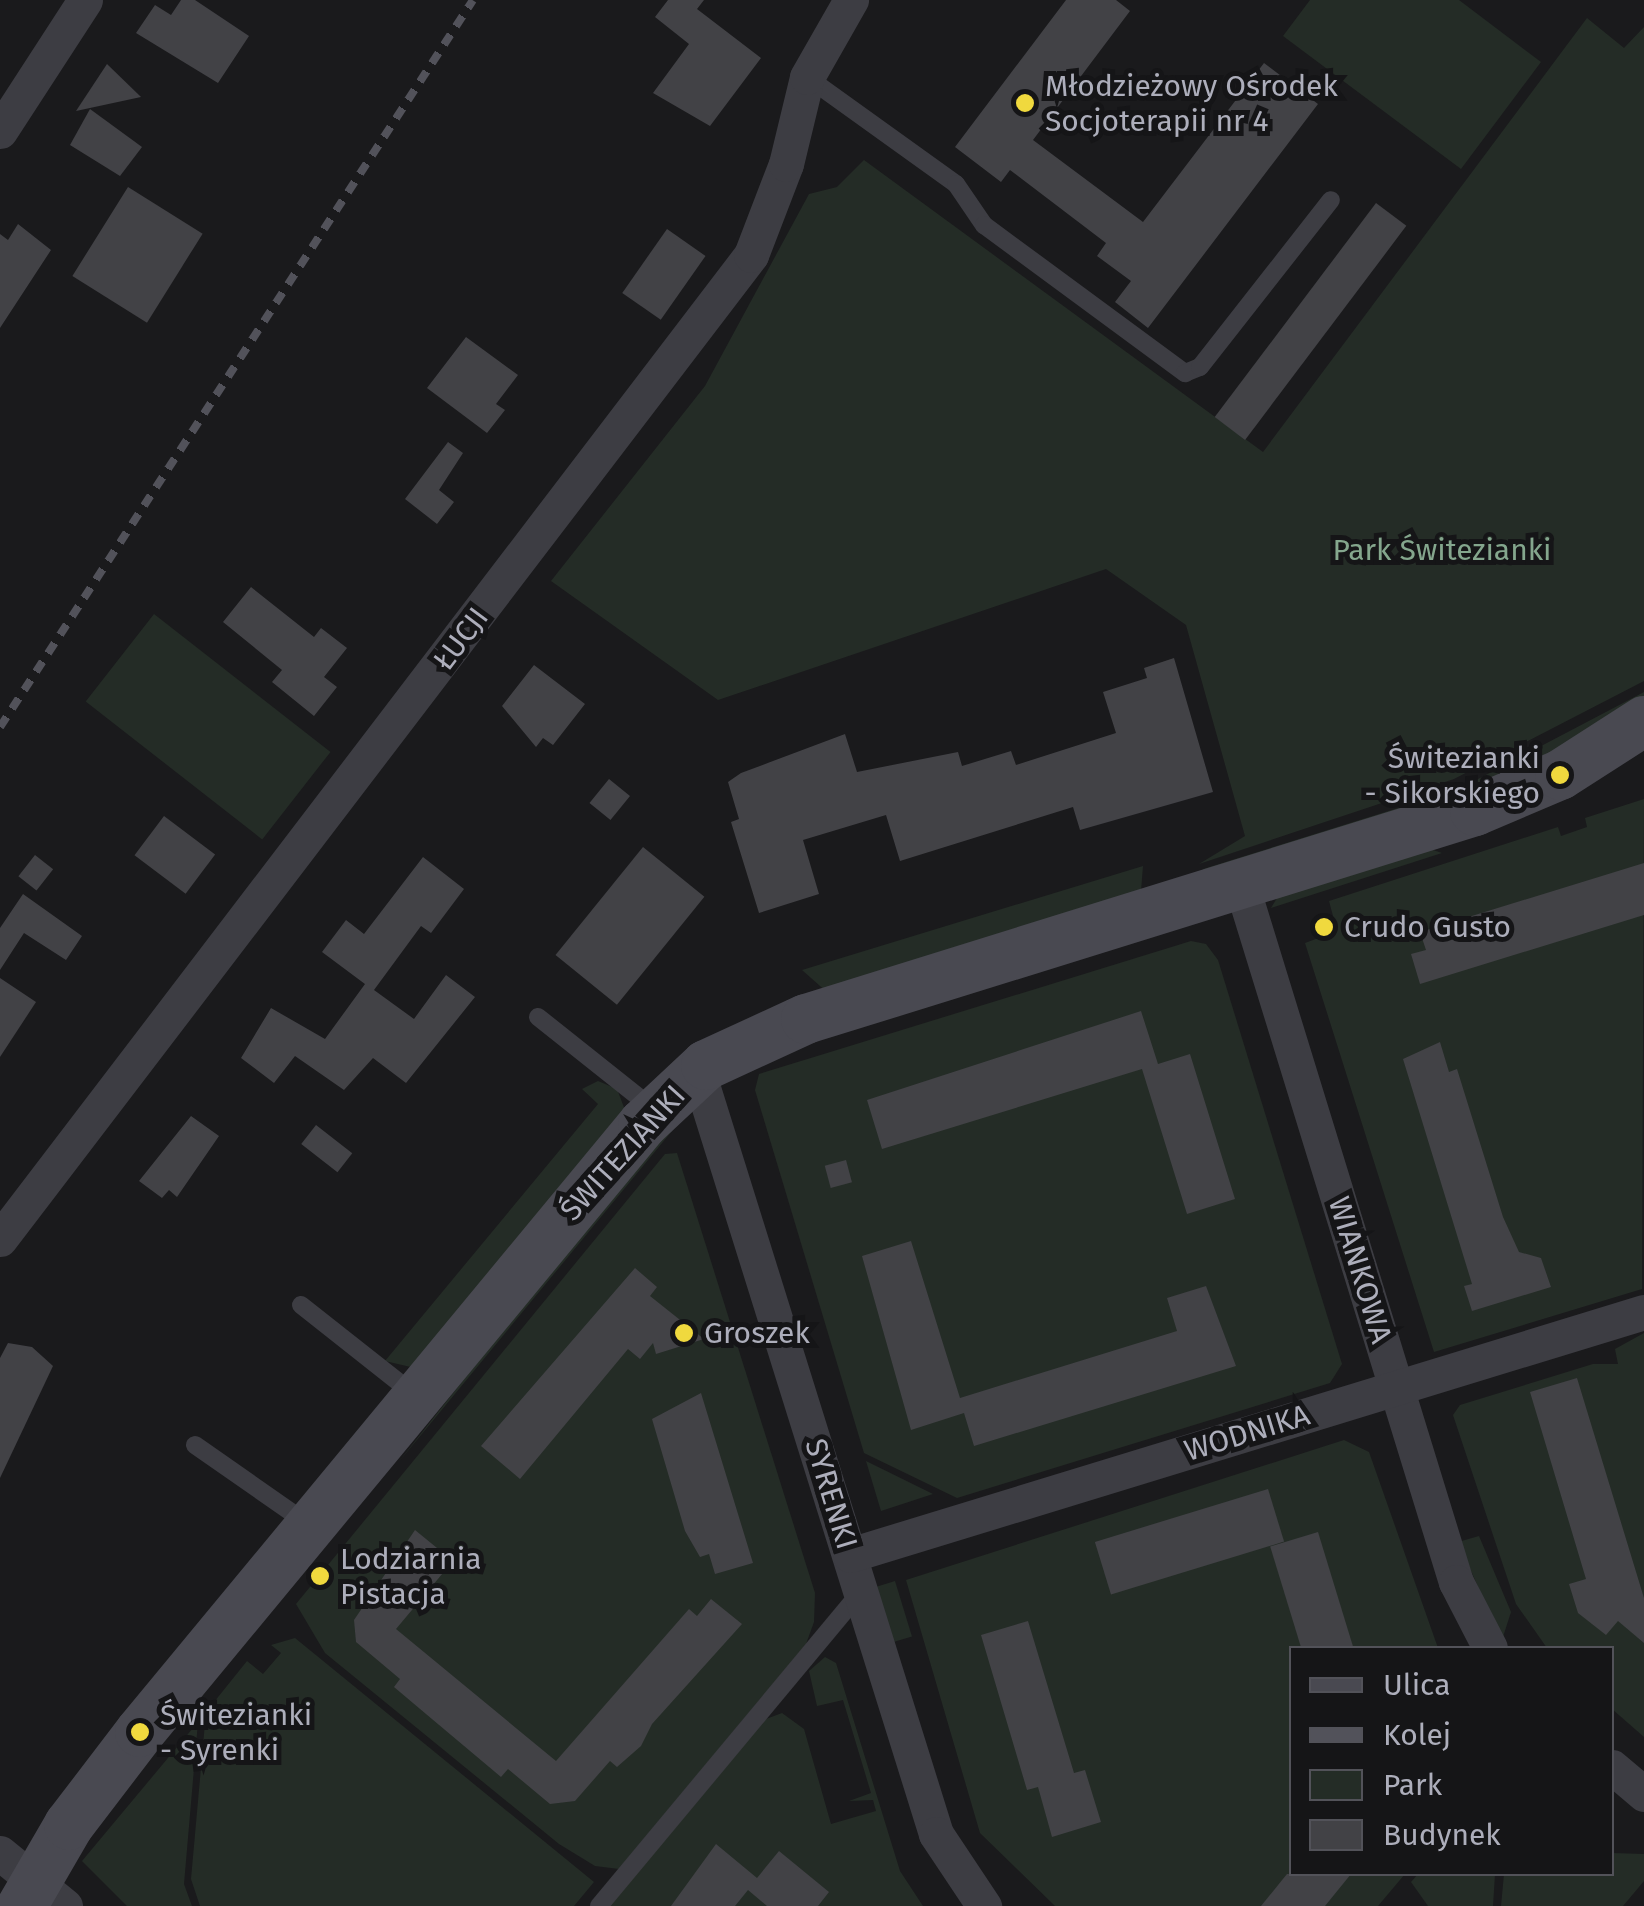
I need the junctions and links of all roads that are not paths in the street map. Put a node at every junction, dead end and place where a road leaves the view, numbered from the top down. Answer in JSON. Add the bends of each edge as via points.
{"nodes":[{"id":1,"x":84,"y":0,"type":"edge"},
{"id":2,"x":851,"y":0,"type":"edge"},
{"id":3,"x":807,"y":78,"type":"junction"},
{"id":4,"x":0,"y":131,"type":"edge"},
{"id":5,"x":1331,"y":200,"type":"dead end"},
{"id":6,"x":1644,"y":721,"type":"edge"},
{"id":7,"x":1644,"y":753,"type":"edge"},
{"id":8,"x":1560,"y":775,"type":"junction"},
{"id":9,"x":1242,"y":887,"type":"junction"},
{"id":10,"x":538,"y":1017,"type":"dead end"},
{"id":11,"x":698,"y":1072,"type":"junction"},
{"id":12,"x":656,"y":1110,"type":"junction"},
{"id":13,"x":0,"y":1239,"type":"edge"},
{"id":14,"x":302,"y":1305,"type":"dead end"},
{"id":15,"x":1644,"y":1312,"type":"edge"},
{"id":16,"x":1396,"y":1386,"type":"junction"},
{"id":17,"x":417,"y":1396,"type":"junction"},
{"id":18,"x":195,"y":1445,"type":"dead end"},
{"id":19,"x":311,"y":1526,"type":"junction"},
{"id":20,"x":850,"y":1555,"type":"junction"},
{"id":21,"x":861,"y":1590,"type":"junction"},
{"id":22,"x":1489,"y":1646,"type":"edge"},
{"id":23,"x":1614,"y":1769,"type":"edge"},
{"id":24,"x":1644,"y":1794,"type":"edge"},
{"id":25,"x":31,"y":1887,"type":"edge"},
{"id":26,"x":599,"y":1906,"type":"edge"},
{"id":27,"x":984,"y":1906,"type":"edge"}],
"edges":[{"from":1,"to":4,"type":"street"},
{"from":2,"to":3,"type":"street","name":"ŁUCJI"},
{"from":3,"to":5,"type":"lane","via":[[956,184],[984,225],[1184,373],[1200,367]]},
{"from":3,"to":13,"type":"street","name":"ŁUCJI","via":[[761,232],[722,297]]},
{"from":6,"to":8,"type":"street","name":"ŚWITEZIANKI"},
{"from":7,"to":8,"type":"street","name":"ŚWITEZIANKI"},
{"from":8,"to":9,"type":"street","name":"ŚWITEZIANKI","via":[[1425,829]]},
{"from":9,"to":11,"type":"street","name":"ŚWITEZIANKI","via":[[806,1019]]},
{"from":9,"to":16,"type":"street","name":"WIANKOWA"},
{"from":10,"to":12,"type":"lane"},
{"from":11,"to":12,"type":"street","name":"ŚWITEZIANKI"},
{"from":11,"to":20,"type":"street","name":"SYRENKI"},
{"from":12,"to":17,"type":"street","name":"ŚWITEZIANKI"},
{"from":14,"to":17,"type":"lane"},
{"from":15,"to":16,"type":"street","name":"WODNIKA"},
{"from":16,"to":20,"type":"street","name":"WODNIKA"},
{"from":16,"to":22,"type":"street","name":"WIANKOWA","via":[[1456,1582]]},
{"from":17,"to":19,"type":"street","name":"ŚWITEZIANKI"},
{"from":18,"to":19,"type":"lane"},
{"from":19,"to":25,"type":"street","name":"ŚWITEZIANKI","via":[[96,1788]]},
{"from":20,"to":21,"type":"street","name":"SYRENKI"},
{"from":21,"to":26,"type":"lane"},
{"from":21,"to":27,"type":"street","name":"SYRENKI","via":[[936,1834]]},
{"from":23,"to":24,"type":"street"}]}
